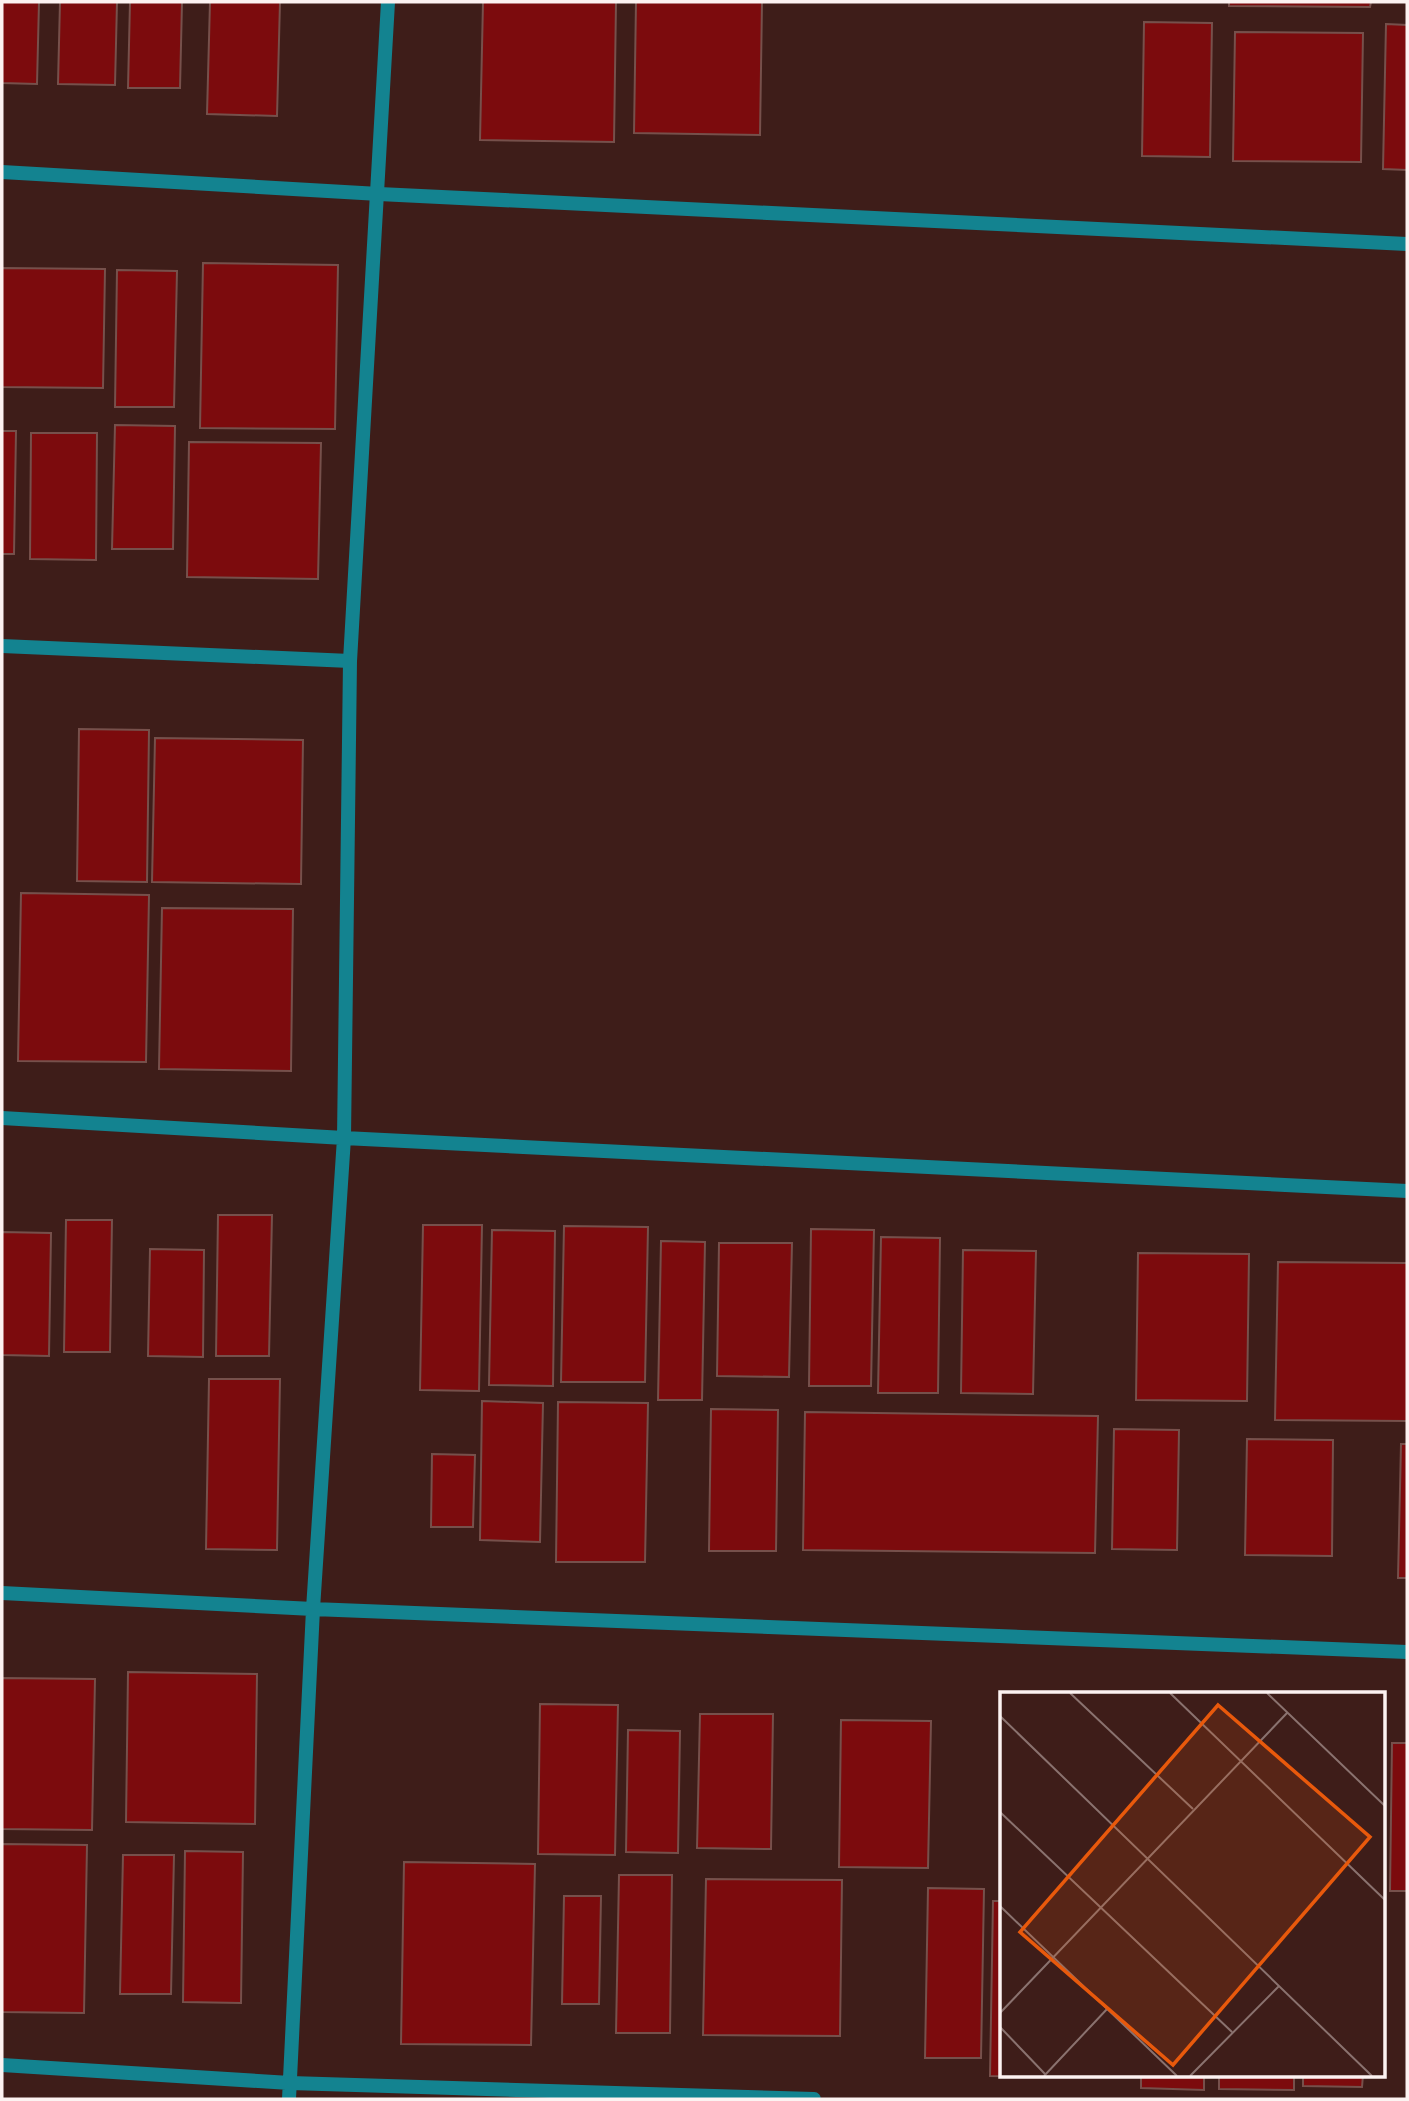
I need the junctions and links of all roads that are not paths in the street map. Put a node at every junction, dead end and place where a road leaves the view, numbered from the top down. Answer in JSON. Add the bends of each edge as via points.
{"nodes":[{"id":1,"x":388,"y":2,"type":"edge"},
{"id":2,"x":2,"y":172,"type":"edge"},
{"id":3,"x":379,"y":194,"type":"junction"},
{"id":4,"x":1407,"y":244,"type":"edge"},
{"id":5,"x":2,"y":646,"type":"edge"},
{"id":6,"x":350,"y":661,"type":"junction"},
{"id":7,"x":2,"y":1118,"type":"edge"},
{"id":8,"x":344,"y":1138,"type":"junction"},
{"id":9,"x":1407,"y":1191,"type":"edge"},
{"id":10,"x":2,"y":1593,"type":"edge"},
{"id":11,"x":313,"y":1609,"type":"junction"},
{"id":12,"x":1407,"y":1652,"type":"edge"},
{"id":13,"x":2,"y":2065,"type":"edge"},
{"id":14,"x":290,"y":2083,"type":"junction"},
{"id":15,"x":289,"y":2099,"type":"edge"},
{"id":16,"x":812,"y":2099,"type":"edge"}],
"edges":[{"from":1,"to":3,"type":"lane"},
{"from":2,"to":3,"type":"lane"},
{"from":3,"to":4,"type":"lane"},
{"from":3,"to":6,"type":"lane"},
{"from":5,"to":6,"type":"lane"},
{"from":6,"to":8,"type":"lane"},
{"from":7,"to":8,"type":"lane"},
{"from":8,"to":9,"type":"lane"},
{"from":8,"to":11,"type":"lane"},
{"from":10,"to":11,"type":"lane"},
{"from":11,"to":12,"type":"lane"},
{"from":11,"to":14,"type":"lane"},
{"from":13,"to":14,"type":"lane"},
{"from":14,"to":15,"type":"lane"},
{"from":14,"to":16,"type":"lane"}]}
